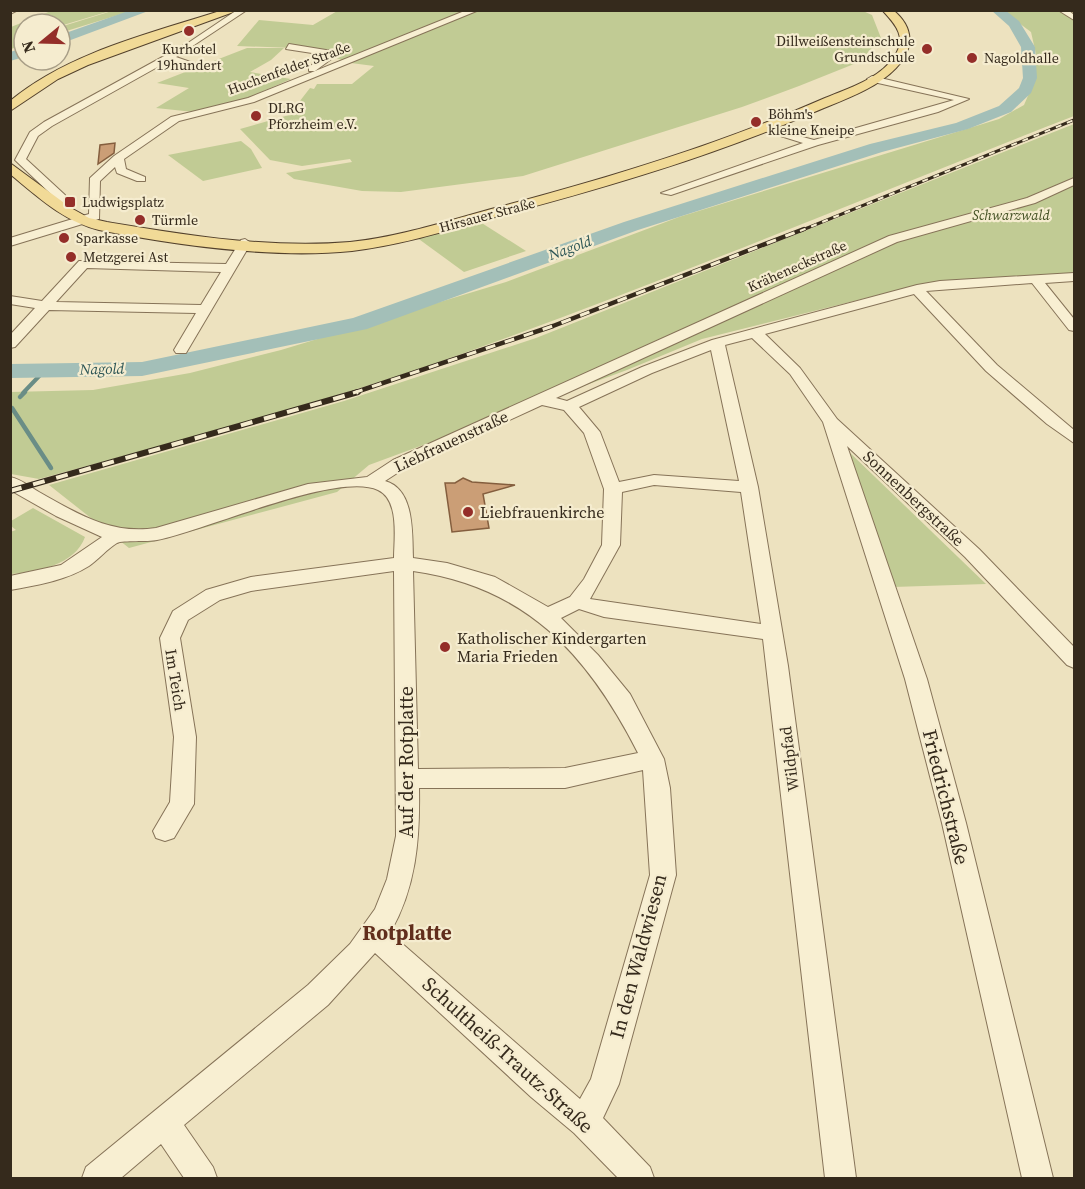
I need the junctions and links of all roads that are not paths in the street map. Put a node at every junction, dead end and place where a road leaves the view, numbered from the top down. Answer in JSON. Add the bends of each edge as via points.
{"nodes":[{"id":1,"x":235,"y":10,"type":"edge"},
{"id":2,"x":243,"y":10,"type":"edge"},
{"id":3,"x":475,"y":10,"type":"edge"},
{"id":4,"x":886,"y":10,"type":"edge"},
{"id":5,"x":1062,"y":10,"type":"edge"},
{"id":6,"x":1074,"y":18,"type":"edge"},
{"id":7,"x":289,"y":47,"type":"dead end"},
{"id":8,"x":169,"y":57,"type":"junction"},
{"id":9,"x":330,"y":57,"type":"junction"},
{"id":10,"x":350,"y":62,"type":"junction"},
{"id":11,"x":196,"y":67,"type":"dead end"},
{"id":12,"x":873,"y":79,"type":"junction"},
{"id":13,"x":273,"y":91,"type":"junction"},
{"id":14,"x":10,"y":108,"type":"edge"},
{"id":15,"x":765,"y":128,"type":"junction"},
{"id":16,"x":814,"y":143,"type":"junction"},
{"id":17,"x":118,"y":158,"type":"junction"},
{"id":18,"x":12,"y":170,"type":"edge"},
{"id":19,"x":141,"y":179,"type":"dead end"},
{"id":20,"x":1074,"y":181,"type":"edge"},
{"id":21,"x":667,"y":193,"type":"dead end"},
{"id":22,"x":58,"y":204,"type":"junction"},
{"id":23,"x":82,"y":221,"type":"junction"},
{"id":24,"x":10,"y":242,"type":"edge"},
{"id":25,"x":245,"y":243,"type":"junction"},
{"id":26,"x":229,"y":268,"type":"junction"},
{"id":27,"x":1074,"y":277,"type":"edge"},
{"id":28,"x":1034,"y":278,"type":"junction"},
{"id":29,"x":917,"y":289,"type":"junction"},
{"id":30,"x":10,"y":300,"type":"edge"},
{"id":31,"x":47,"y":306,"type":"junction"},
{"id":32,"x":204,"y":309,"type":"junction"},
{"id":33,"x":1074,"y":327,"type":"edge"},
{"id":34,"x":756,"y":334,"type":"junction"},
{"id":35,"x":717,"y":343,"type":"junction"},
{"id":36,"x":10,"y":344,"type":"edge"},
{"id":37,"x":181,"y":350,"type":"dead end"},
{"id":38,"x":541,"y":400,"type":"junction"},
{"id":39,"x":568,"y":406,"type":"junction"},
{"id":40,"x":831,"y":422,"type":"junction"},
{"id":41,"x":1074,"y":438,"type":"edge"},
{"id":42,"x":10,"y":482,"type":"edge"},
{"id":43,"x":371,"y":482,"type":"junction"},
{"id":44,"x":749,"y":487,"type":"junction"},
{"id":45,"x":614,"y":489,"type":"junction"},
{"id":46,"x":115,"y":535,"type":"junction"},
{"id":47,"x":405,"y":563,"type":"junction"},
{"id":48,"x":10,"y":583,"type":"edge"},
{"id":49,"x":577,"y":602,"type":"junction"},
{"id":50,"x":547,"y":615,"type":"junction"},
{"id":51,"x":773,"y":633,"type":"junction"},
{"id":52,"x":1074,"y":660,"type":"edge"},
{"id":53,"x":653,"y":759,"type":"junction"},
{"id":54,"x":407,"y":779,"type":"junction"},
{"id":55,"x":165,"y":831,"type":"dead end"},
{"id":56,"x":372,"y":937,"type":"junction"},
{"id":57,"x":164,"y":1122,"type":"junction"},
{"id":58,"x":585,"y":1122,"type":"junction"},
{"id":59,"x":97,"y":1179,"type":"edge"},
{"id":60,"x":202,"y":1179,"type":"edge"},
{"id":61,"x":639,"y":1179,"type":"edge"},
{"id":62,"x":841,"y":1179,"type":"edge"},
{"id":63,"x":1038,"y":1179,"type":"edge"}],
"edges":[{"from":1,"to":14,"type":"main road","via":[[94,60],[38,87]]},
{"from":2,"to":8,"type":"street"},
{"from":3,"to":10,"type":"street","name":"Huchenfelder Straße"},
{"from":4,"to":12,"type":"main road","name":"Hirsauer Straße","via":[[901,24],[907,40],[898,59]]},
{"from":5,"to":6,"type":"street"},
{"from":7,"to":9,"type":"street","via":[[322,51]]},
{"from":8,"to":11,"type":"street"},
{"from":8,"to":22,"type":"street","via":[[75,107],[34,134],[20,160],[61,199]]},
{"from":9,"to":10,"type":"street"},
{"from":9,"to":13,"type":"street"},
{"from":10,"to":13,"type":"street","name":"Huchenfelder Straße"},
{"from":12,"to":15,"type":"main road","name":"Hirsauer Straße"},
{"from":12,"to":16,"type":"street","via":[[964,99]]},
{"from":13,"to":17,"type":"street","name":"Huchenfelder Straße","via":[[176,118]]},
{"from":15,"to":16,"type":"street"},
{"from":15,"to":25,"type":"main road","name":"Hirsauer Straße","via":[[640,173],[393,240],[325,248]]},
{"from":16,"to":21,"type":"street"},
{"from":17,"to":19,"type":"street","via":[[121,171]]},
{"from":17,"to":23,"type":"street","name":"Huchenfelder Straße","via":[[94,180],[95,216]]},
{"from":18,"to":22,"type":"main road","name":"Hirsauer Straße"},
{"from":20,"to":38,"type":"street","name":"Kräheneckstraße","via":[[1026,200],[893,239]]},
{"from":22,"to":23,"type":"main road","name":"Hirsauer Straße"},
{"from":23,"to":24,"type":"street"},
{"from":23,"to":25,"type":"main road","name":"Hirsauer Straße"},
{"from":25,"to":26,"type":"street"},
{"from":26,"to":31,"type":"street","via":[[84,264]]},
{"from":26,"to":32,"type":"street"},
{"from":27,"to":28,"type":"street"},
{"from":28,"to":29,"type":"street"},
{"from":28,"to":33,"type":"street"},
{"from":29,"to":34,"type":"street"},
{"from":29,"to":41,"type":"street","via":[[948,326],[1019,394]]},
{"from":30,"to":31,"type":"street"},
{"from":31,"to":32,"type":"street"},
{"from":31,"to":36,"type":"street"},
{"from":32,"to":37,"type":"street"},
{"from":34,"to":35,"type":"street"},
{"from":34,"to":40,"type":"street","name":"Sonnenbergstraße","via":[[795,371]]},
{"from":35,"to":39,"type":"street"},
{"from":35,"to":44,"type":"street","name":"Wildpfad"},
{"from":38,"to":39,"type":"street"},
{"from":38,"to":43,"type":"street","name":"Liebfrauenstraße","via":[[399,464]]},
{"from":39,"to":45,"type":"street","via":[[592,432]]},
{"from":40,"to":52,"type":"street","name":"Sonnenbergstraße","via":[[972,553]]},
{"from":40,"to":63,"type":"street","name":"Friedrichstraße","via":[[916,679]]},
{"from":42,"to":46,"type":"street"},
{"from":43,"to":46,"type":"street","via":[[349,480],[324,485],[158,534]]},
{"from":43,"to":47,"type":"street","name":"Auf der Rotplatte","via":[[384,486],[399,506]]},
{"from":44,"to":45,"type":"street","via":[[654,480]]},
{"from":44,"to":51,"type":"street","name":"Wildpfad"},
{"from":45,"to":49,"type":"street","via":[[611,545]]},
{"from":46,"to":48,"type":"street","via":[[89,559],[73,567],[52,576]]},
{"from":47,"to":50,"type":"street","name":"In den Waldwiesen","via":[[447,569],[488,582]]},
{"from":47,"to":54,"type":"street","name":"Auf der Rotplatte"},
{"from":47,"to":55,"type":"street","name":"Im Teich","via":[[251,584],[213,595],[180,616],[170,638],[185,737],[182,804]]},
{"from":49,"to":50,"type":"street"},
{"from":49,"to":51,"type":"street","via":[[604,610]]},
{"from":50,"to":53,"type":"street","name":"In den Waldwiesen","via":[[591,660],[622,700]]},
{"from":51,"to":62,"type":"street","name":"Wildpfad"},
{"from":53,"to":54,"type":"street","via":[[565,778]]},
{"from":53,"to":58,"type":"street","name":"In den Waldwiesen","via":[[663,875],[604,1084]]},
{"from":54,"to":56,"type":"street","name":"Auf der Rotplatte","via":[[408,836],[402,868],[391,905]]},
{"from":56,"to":57,"type":"street","name":"Auf der Rotplatte","via":[[318,996]]},
{"from":56,"to":58,"type":"street","name":"Schultheiß-Trautz-Straße"},
{"from":57,"to":59,"type":"street","name":"Auf der Rotplatte"},
{"from":57,"to":60,"type":"street"},
{"from":58,"to":61,"type":"street","name":"Schultheiß-Trautz-Straße"}]}
